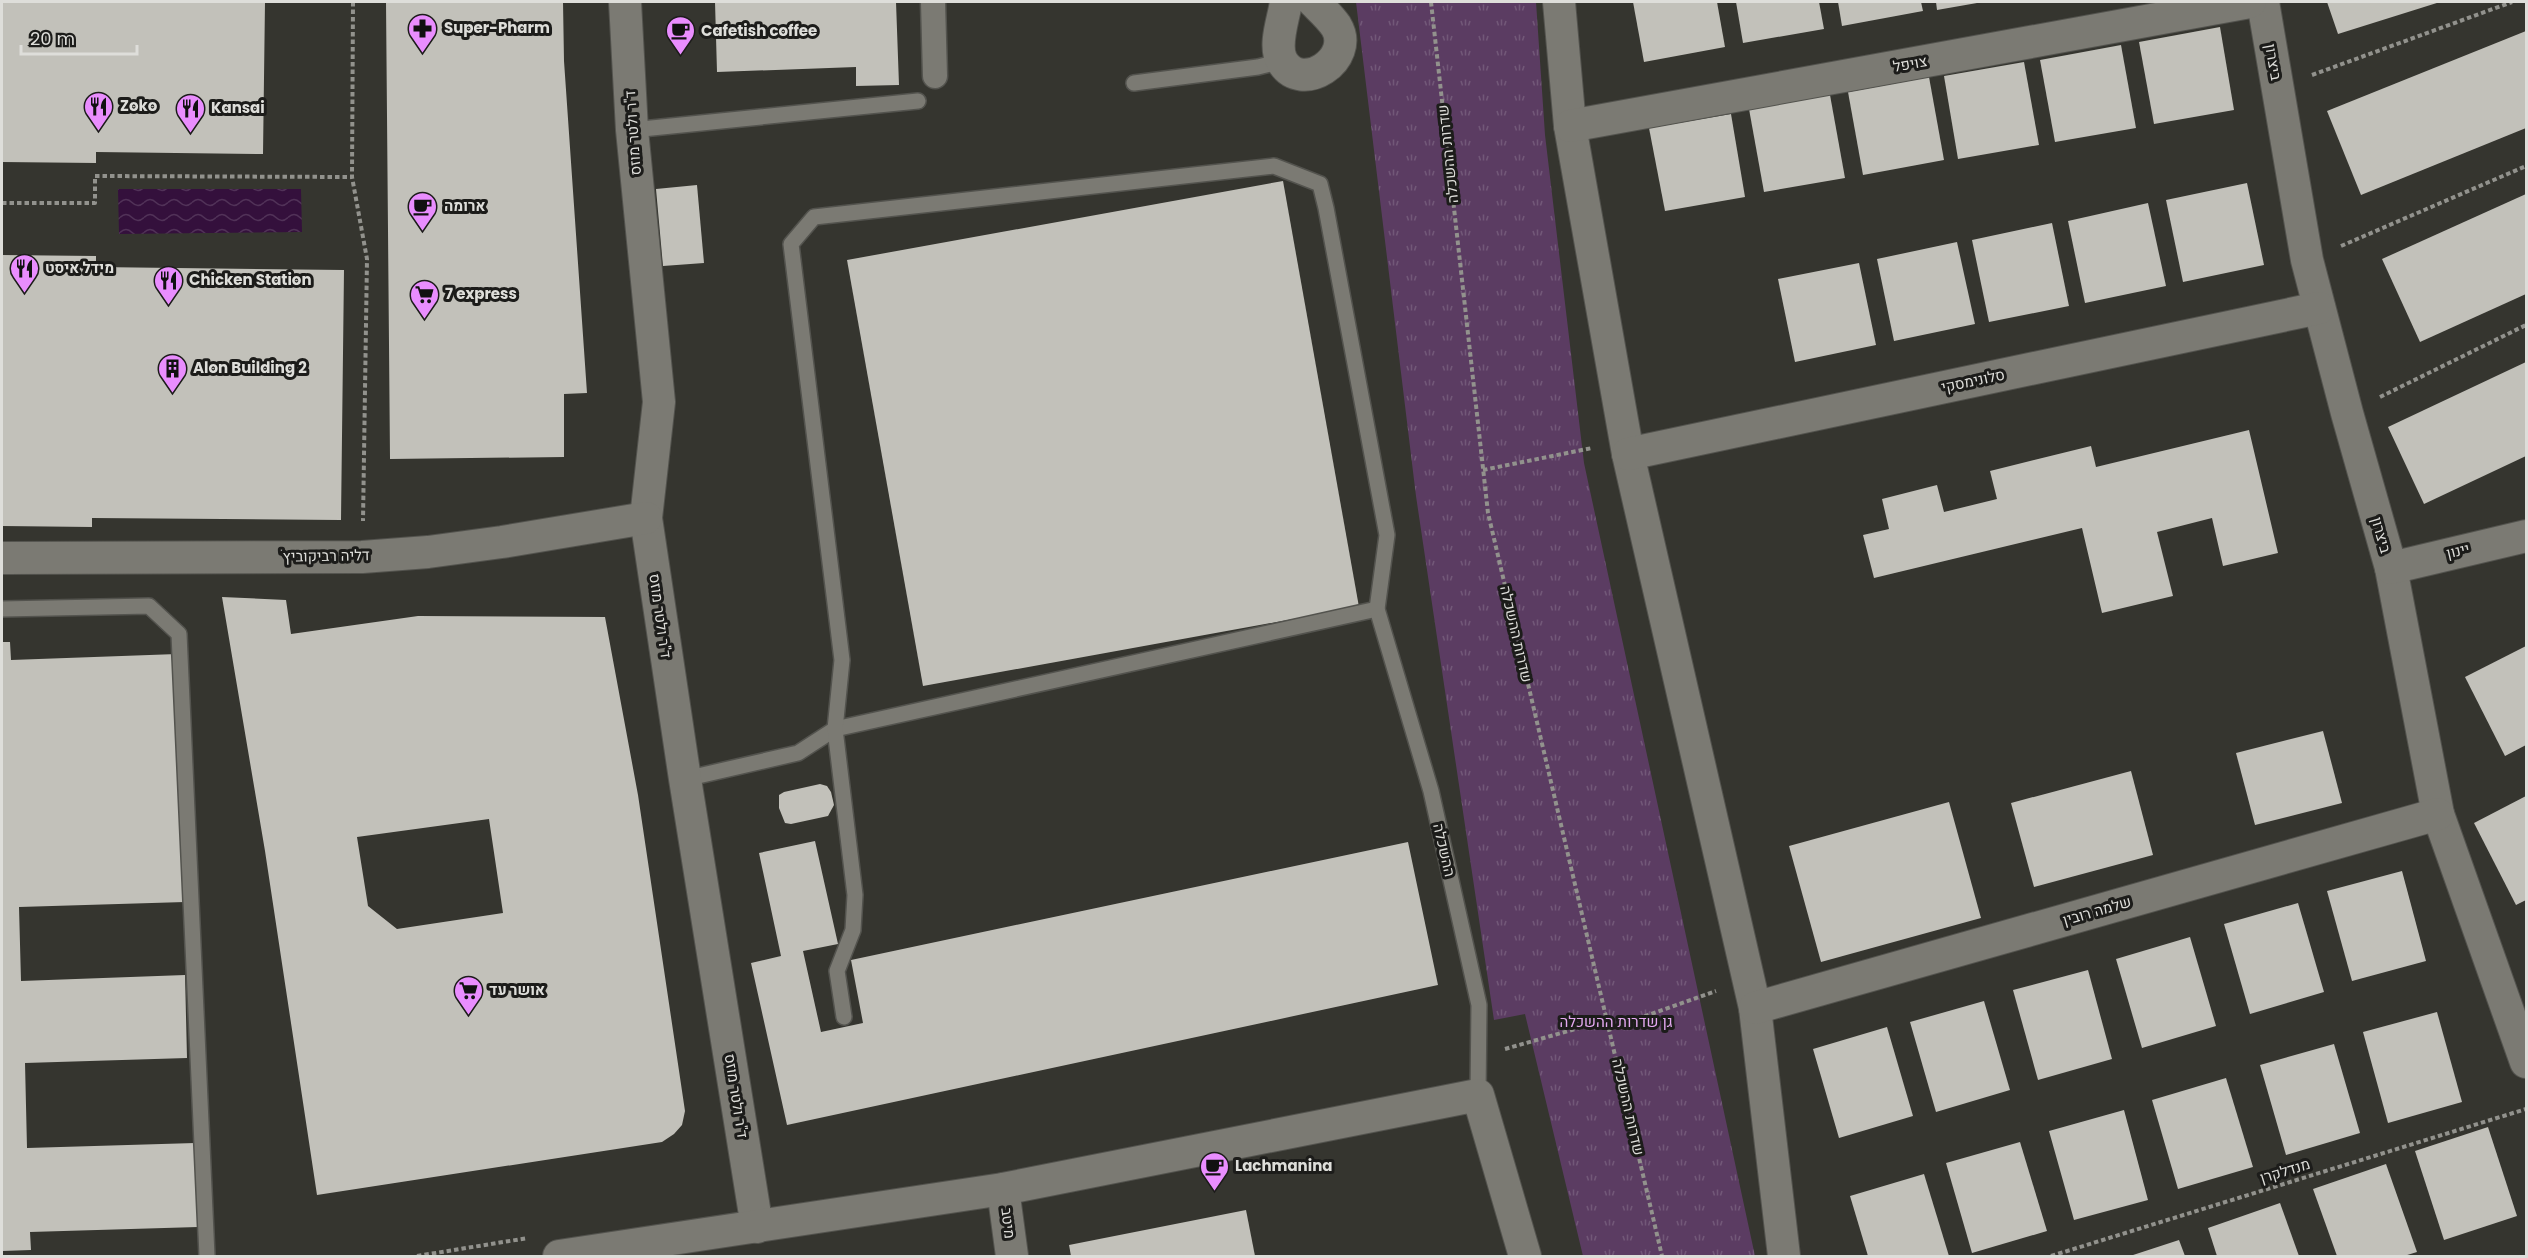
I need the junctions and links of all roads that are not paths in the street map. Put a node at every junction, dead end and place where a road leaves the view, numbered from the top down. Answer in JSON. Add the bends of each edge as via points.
{"nodes":[{"id":1,"x":626,"y":2,"type":"edge"},
{"id":2,"x":933,"y":2,"type":"edge"},
{"id":3,"x":1286,"y":2,"type":"edge"},
{"id":4,"x":1314,"y":2,"type":"edge"},
{"id":5,"x":1559,"y":2,"type":"edge"},
{"id":6,"x":2250,"y":2,"type":"edge"},
{"id":7,"x":2263,"y":2,"type":"edge"},
{"id":8,"x":1282,"y":61,"type":"junction"},
{"id":9,"x":935,"y":76,"type":"dead end"},
{"id":10,"x":1134,"y":83,"type":"dead end"},
{"id":11,"x":918,"y":101,"type":"dead end"},
{"id":12,"x":1570,"y":126,"type":"junction"},
{"id":13,"x":632,"y":130,"type":"junction"},
{"id":14,"x":2319,"y":308,"type":"junction"},
{"id":15,"x":1627,"y":447,"type":"junction"},
{"id":16,"x":646,"y":518,"type":"junction"},
{"id":17,"x":2526,"y":536,"type":"edge"},
{"id":18,"x":2,"y":558,"type":"edge"},
{"id":19,"x":2391,"y":568,"type":"junction"},
{"id":20,"x":2,"y":609,"type":"edge"},
{"id":21,"x":1377,"y":609,"type":"junction"},
{"id":22,"x":835,"y":729,"type":"junction"},
{"id":23,"x":685,"y":779,"type":"junction"},
{"id":24,"x":2438,"y":814,"type":"junction"},
{"id":25,"x":1752,"y":994,"type":"junction"},
{"id":26,"x":844,"y":1017,"type":"dead end"},
{"id":27,"x":2526,"y":1062,"type":"edge"},
{"id":28,"x":1478,"y":1095,"type":"junction"},
{"id":29,"x":1003,"y":1189,"type":"junction"},
{"id":30,"x":757,"y":1227,"type":"junction"},
{"id":31,"x":207,"y":1257,"type":"edge"},
{"id":32,"x":559,"y":1257,"type":"edge"},
{"id":33,"x":1012,"y":1257,"type":"edge"},
{"id":34,"x":1525,"y":1257,"type":"edge"},
{"id":35,"x":1784,"y":1257,"type":"edge"}],
"edges":[{"from":1,"to":13,"type":"street","name":"ד\"ר ולטר מוזס"},
{"from":2,"to":9,"type":"street"},
{"from":3,"to":8,"type":"street","via":[[1279,47]]},
{"from":4,"to":8,"type":"street","via":[[1338,32],[1339,49],[1334,62],[1305,75],[1292,71]]},
{"from":5,"to":12,"type":"street"},
{"from":6,"to":12,"type":"street","name":"צויפל"},
{"from":7,"to":14,"type":"street","name":"ביצרון","via":[[2307,260]]},
{"from":8,"to":10,"type":"lane"},
{"from":11,"to":13,"type":"lane"},
{"from":12,"to":15,"type":"street"},
{"from":13,"to":16,"type":"street","name":"ד\"ר ולטר מוזס","via":[[659,402]]},
{"from":14,"to":15,"type":"street","name":"סלונימסקי"},
{"from":14,"to":19,"type":"street","name":"ביצרון"},
{"from":15,"to":25,"type":"street"},
{"from":16,"to":18,"type":"street","name":"'דליה רביקוביץ","via":[[428,552],[362,556]]},
{"from":16,"to":23,"type":"street","name":"ד\"ר ולטר מוזס"},
{"from":17,"to":19,"type":"street","name":"יינון"},
{"from":19,"to":24,"type":"street","name":"ביצרון"},
{"from":20,"to":31,"type":"lane","via":[[149,606],[179,634]]},
{"from":21,"to":22,"type":"lane"},
{"from":21,"to":22,"type":"lane","via":[[1387,535],[1320,184],[1274,166],[814,218],[791,243],[842,660]]},
{"from":21,"to":28,"type":"lane","name":"ההשכלה","via":[[1431,791],[1479,1005]]},
{"from":22,"to":23,"type":"lane","via":[[798,753]]},
{"from":22,"to":26,"type":"lane","via":[[855,895],[853,930],[837,971]]},
{"from":23,"to":30,"type":"street","name":"ד\"ר ולטר מוזס"},
{"from":24,"to":25,"type":"street","name":"שלמה רובין"},
{"from":24,"to":27,"type":"street","name":"ביצרון"},
{"from":25,"to":35,"type":"street"},
{"from":28,"to":29,"type":"street"},
{"from":28,"to":34,"type":"street"},
{"from":29,"to":30,"type":"street"},
{"from":29,"to":33,"type":"street","name":"מיטב"},
{"from":30,"to":32,"type":"street"}]}
